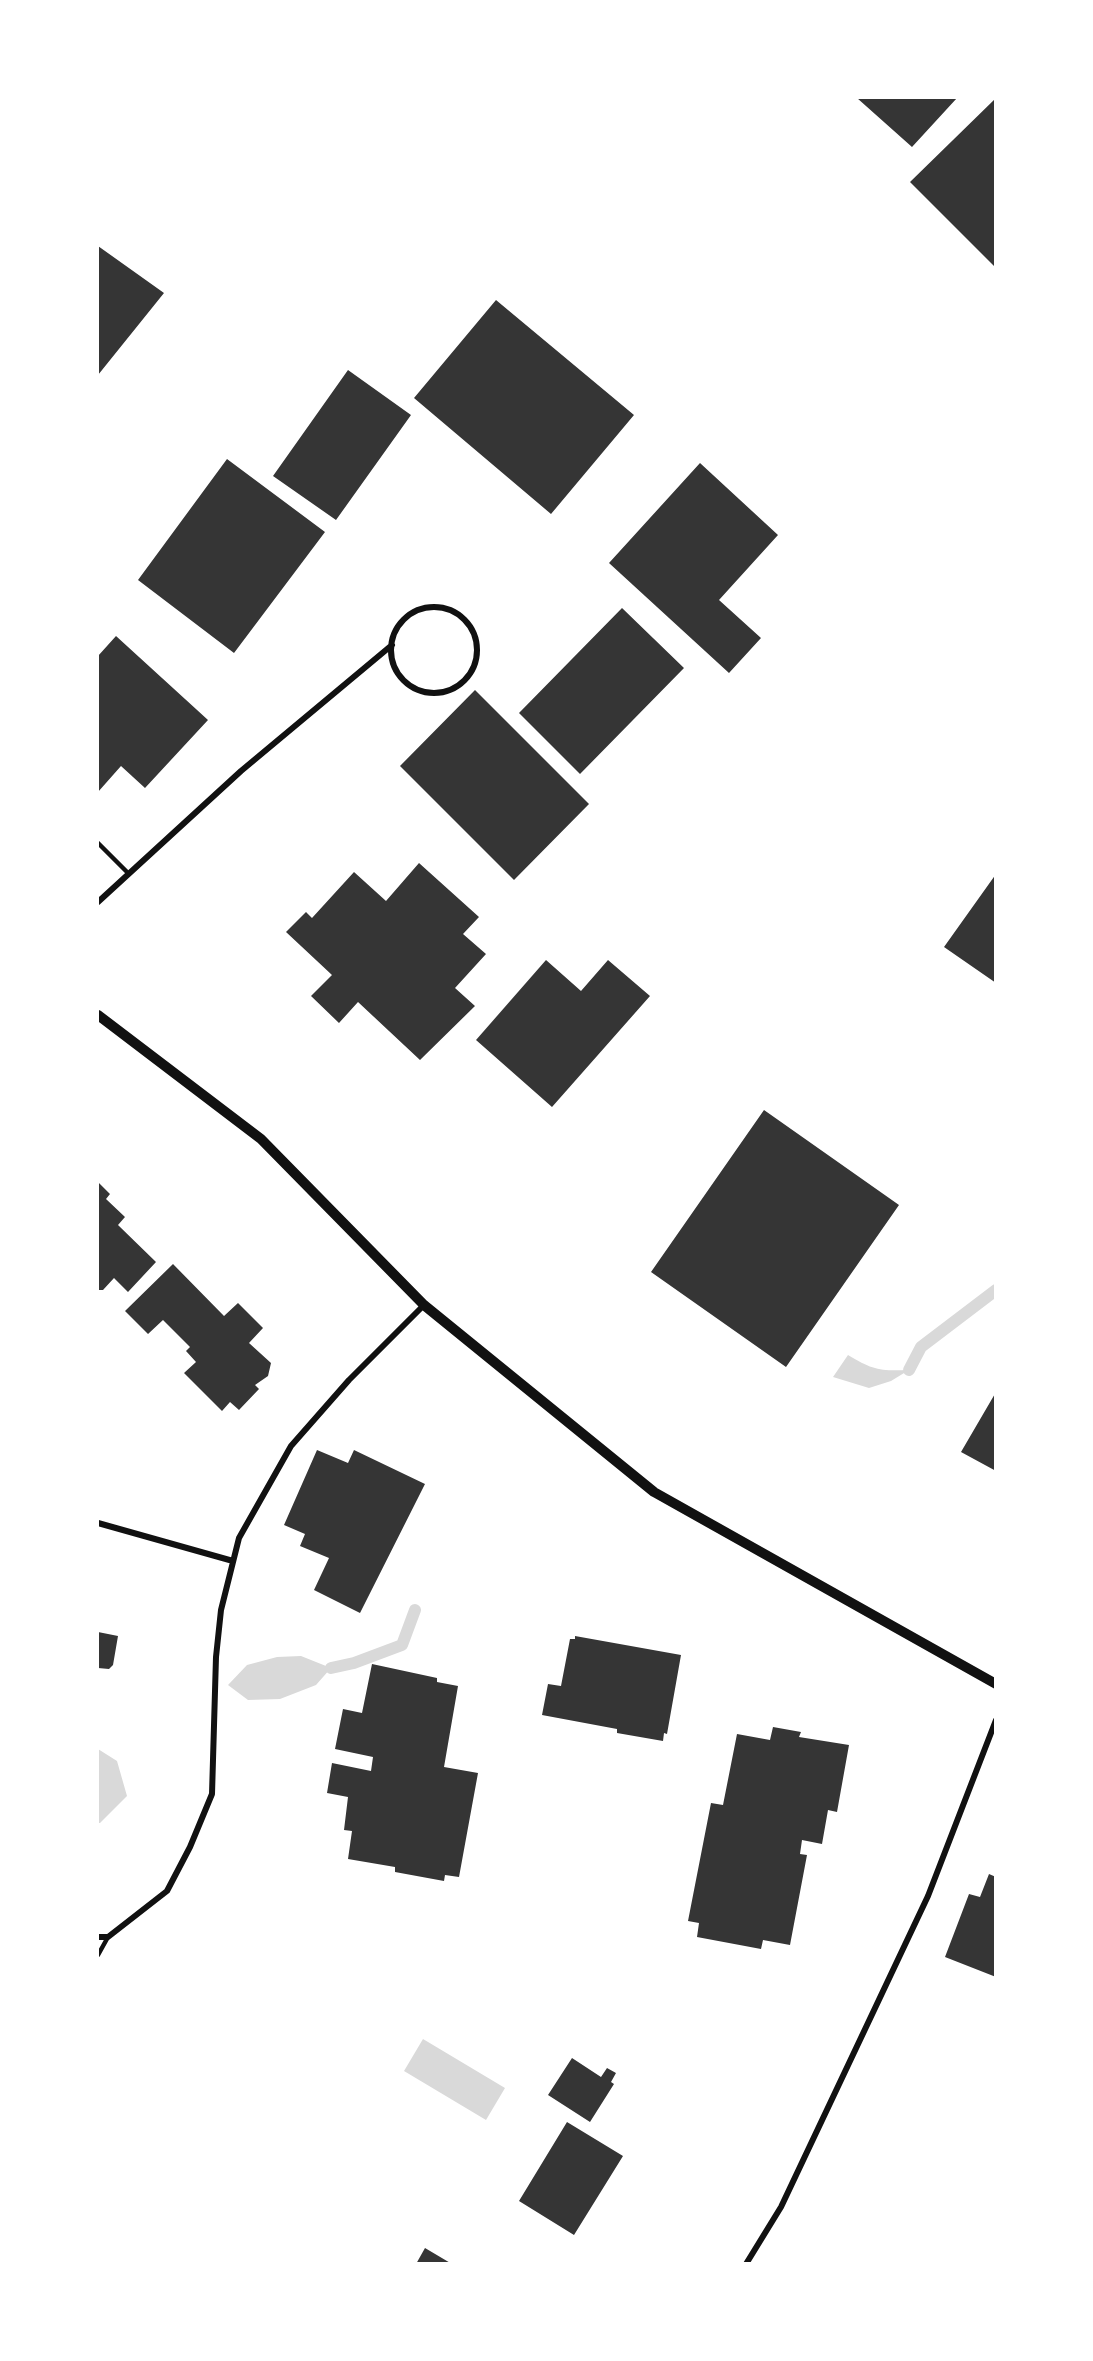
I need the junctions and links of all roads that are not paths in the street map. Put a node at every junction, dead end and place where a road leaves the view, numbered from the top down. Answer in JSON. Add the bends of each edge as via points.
{"nodes":[{"id":1,"x":392,"y":645,"type":"junction"},
{"id":2,"x":98,"y":843,"type":"edge"},
{"id":3,"x":129,"y":874,"type":"junction"},
{"id":4,"x":98,"y":902,"type":"edge"},
{"id":5,"x":98,"y":1015,"type":"edge"},
{"id":6,"x":424,"y":1305,"type":"junction"},
{"id":7,"x":98,"y":1523,"type":"edge"},
{"id":8,"x":233,"y":1561,"type":"junction"},
{"id":9,"x":996,"y":1684,"type":"edge"},
{"id":10,"x":996,"y":1720,"type":"edge"},
{"id":11,"x":98,"y":1937,"type":"edge"},
{"id":12,"x":108,"y":1937,"type":"junction"},
{"id":13,"x":98,"y":1955,"type":"edge"},
{"id":14,"x":746,"y":2264,"type":"edge"}],
"edges":[{"from":1,"to":1,"type":"street","via":[[394,630],[404,618],[424,608],[446,608],[470,626],[477,655],[464,681],[440,693],[427,693],[414,689],[395,671]]},
{"from":1,"to":3,"type":"street","via":[[241,771]]},
{"from":2,"to":3,"type":"lane"},
{"from":3,"to":4,"type":"street"},
{"from":5,"to":6,"type":"street","via":[[261,1139]]},
{"from":6,"to":8,"type":"street","via":[[348,1380],[291,1446],[239,1538]]},
{"from":6,"to":9,"type":"street","via":[[654,1492]]},
{"from":7,"to":8,"type":"street"},
{"from":8,"to":12,"type":"street","via":[[220,1610],[212,1794],[168,1891]]},
{"from":10,"to":14,"type":"street","via":[[928,1896],[780,2207]]},
{"from":11,"to":12,"type":"street"},
{"from":12,"to":13,"type":"lane"}]}
